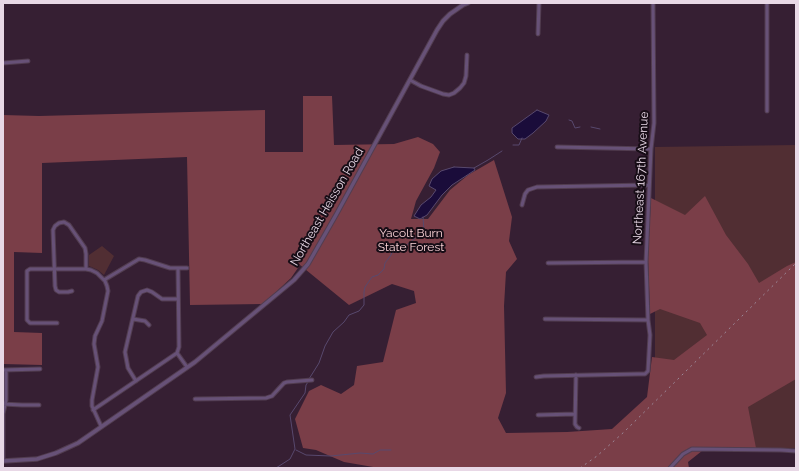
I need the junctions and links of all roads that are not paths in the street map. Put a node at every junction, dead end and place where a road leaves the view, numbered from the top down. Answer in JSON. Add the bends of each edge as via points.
{"nodes":[{"id":1,"x":468,"y":3,"type":"edge"},
{"id":2,"x":539,"y":3,"type":"edge"},
{"id":3,"x":653,"y":3,"type":"edge"},
{"id":4,"x":767,"y":3,"type":"edge"},
{"id":5,"x":462,"y":4,"type":"edge"},
{"id":6,"x":538,"y":34,"type":"dead end"},
{"id":7,"x":467,"y":55,"type":"dead end"},
{"id":8,"x":28,"y":61,"type":"dead end"},
{"id":9,"x":3,"y":63,"type":"edge"},
{"id":10,"x":410,"y":80,"type":"junction"},
{"id":11,"x":767,"y":111,"type":"dead end"},
{"id":12,"x":558,"y":147,"type":"dead end"},
{"id":13,"x":651,"y":149,"type":"junction"},
{"id":14,"x":649,"y":185,"type":"junction"},
{"id":15,"x":522,"y":205,"type":"dead end"},
{"id":16,"x":646,"y":262,"type":"junction"},
{"id":17,"x":548,"y":263,"type":"dead end"},
{"id":18,"x":187,"y":268,"type":"dead end"},
{"id":19,"x":86,"y":269,"type":"junction"},
{"id":20,"x":178,"y":269,"type":"junction"},
{"id":21,"x":54,"y":270,"type":"junction"},
{"id":22,"x":104,"y":280,"type":"junction"},
{"id":23,"x":72,"y":291,"type":"dead end"},
{"id":24,"x":178,"y":299,"type":"junction"},
{"id":25,"x":133,"y":319,"type":"junction"},
{"id":26,"x":545,"y":319,"type":"dead end"},
{"id":27,"x":648,"y":320,"type":"junction"},
{"id":28,"x":57,"y":323,"type":"dead end"},
{"id":29,"x":149,"y":325,"type":"dead end"},
{"id":30,"x":177,"y":353,"type":"junction"},
{"id":31,"x":187,"y":367,"type":"junction"},
{"id":32,"x":40,"y":369,"type":"dead end"},
{"id":33,"x":5,"y":370,"type":"edge"},
{"id":34,"x":576,"y":375,"type":"junction"},
{"id":35,"x":536,"y":377,"type":"dead end"},
{"id":36,"x":312,"y":380,"type":"dead end"},
{"id":37,"x":136,"y":381,"type":"junction"},
{"id":38,"x":195,"y":399,"type":"dead end"},
{"id":39,"x":4,"y":404,"type":"edge"},
{"id":40,"x":39,"y":405,"type":"dead end"},
{"id":41,"x":94,"y":410,"type":"junction"},
{"id":42,"x":575,"y":414,"type":"junction"},
{"id":43,"x":538,"y":415,"type":"dead end"},
{"id":44,"x":101,"y":426,"type":"junction"},
{"id":45,"x":579,"y":428,"type":"dead end"},
{"id":46,"x":796,"y":451,"type":"edge"},
{"id":47,"x":3,"y":461,"type":"edge"},
{"id":48,"x":670,"y":468,"type":"edge"}],
"edges":[{"from":1,"to":5,"type":"street","name":"Northeast Heisson Road"},
{"from":2,"to":6,"type":"street"},
{"from":3,"to":13,"type":"street","name":"Northeast 167th Avenue","via":[[655,105]]},
{"from":4,"to":11,"type":"street"},
{"from":5,"to":10,"type":"street","name":"Northeast Heisson Road","via":[[437,30]]},
{"from":7,"to":10,"type":"street","via":[[464,82],[454,92],[443,94]]},
{"from":8,"to":9,"type":"street"},
{"from":10,"to":31,"type":"street","name":"Northeast Heisson Road","via":[[308,264],[294,280]]},
{"from":12,"to":13,"type":"street"},
{"from":13,"to":14,"type":"street","name":"Northeast 167th Avenue"},
{"from":14,"to":15,"type":"street","via":[[537,187],[528,190]]},
{"from":14,"to":16,"type":"street","name":"Northeast 167th Avenue"},
{"from":16,"to":17,"type":"street"},
{"from":16,"to":27,"type":"street","name":"Northeast 167th Avenue"},
{"from":18,"to":20,"type":"street"},
{"from":19,"to":21,"type":"street"},
{"from":19,"to":21,"type":"street","via":[[85,248],[69,224],[63,222],[57,224],[53,230]]},
{"from":19,"to":22,"type":"street","via":[[95,271]]},
{"from":20,"to":22,"type":"street","via":[[139,259]]},
{"from":20,"to":24,"type":"street"},
{"from":21,"to":23,"type":"street","via":[[56,290],[62,293]]},
{"from":21,"to":28,"type":"street","via":[[27,271],[26,319],[30,323]]},
{"from":22,"to":41,"type":"street","via":[[108,294],[94,342],[98,367],[92,403]]},
{"from":24,"to":25,"type":"street","via":[[162,299],[145,290],[138,294]]},
{"from":24,"to":30,"type":"street"},
{"from":25,"to":29,"type":"street"},
{"from":25,"to":37,"type":"street","via":[[125,352],[128,368]]},
{"from":26,"to":27,"type":"street"},
{"from":27,"to":34,"type":"street","name":"Northeast 167th Avenue","via":[[650,335],[648,371],[645,374]]},
{"from":30,"to":31,"type":"street"},
{"from":30,"to":37,"type":"street"},
{"from":31,"to":44,"type":"street","name":"Northeast Heisson Road"},
{"from":32,"to":33,"type":"street"},
{"from":33,"to":39,"type":"street"},
{"from":34,"to":35,"type":"street"},
{"from":34,"to":42,"type":"street"},
{"from":36,"to":38,"type":"street","via":[[284,383],[272,396],[266,398]]},
{"from":37,"to":41,"type":"street"},
{"from":39,"to":40,"type":"street"},
{"from":39,"to":47,"type":"street"},
{"from":41,"to":44,"type":"street"},
{"from":42,"to":43,"type":"street"},
{"from":42,"to":45,"type":"street","via":[[575,424]]},
{"from":44,"to":47,"type":"street","name":"Northeast Heisson Road","via":[[78,443],[46,457]]},
{"from":46,"to":48,"type":"street","via":[[692,449],[683,454]]}]}
